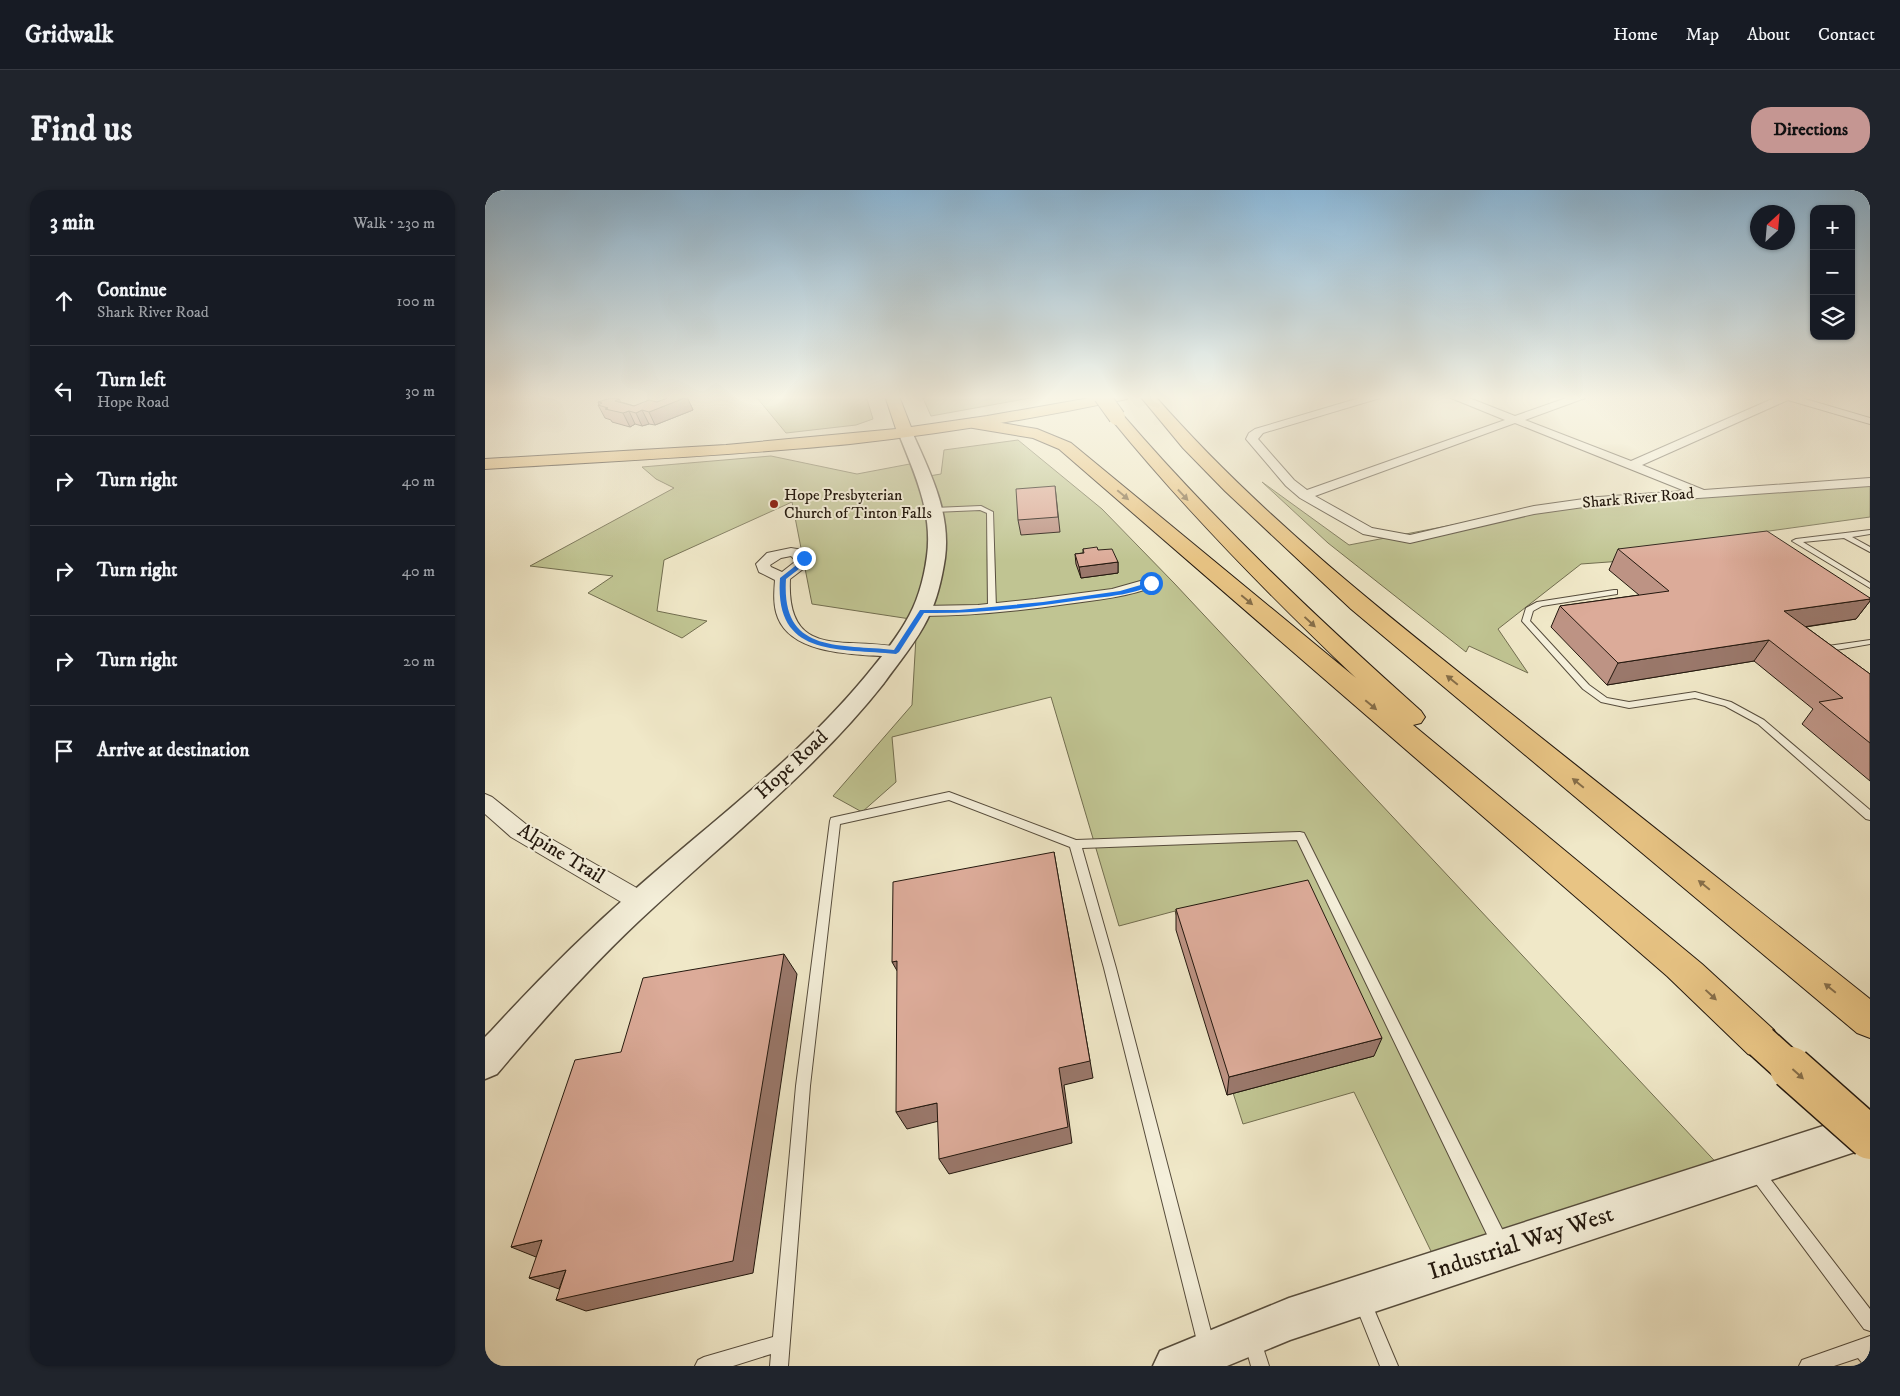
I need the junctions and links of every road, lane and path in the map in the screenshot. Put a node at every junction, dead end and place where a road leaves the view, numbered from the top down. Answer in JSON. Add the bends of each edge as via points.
{"nodes":[{"id":1,"x":697,"y":451,"type":"edge"},
{"id":2,"x":913,"y":451,"type":"edge"},
{"id":3,"x":1071,"y":451,"type":"edge"},
{"id":4,"x":1150,"y":451,"type":"edge"},
{"id":5,"x":1195,"y":451,"type":"edge"},
{"id":6,"x":1261,"y":451,"type":"edge"},
{"id":7,"x":1429,"y":451,"type":"edge"},
{"id":8,"x":1596,"y":451,"type":"edge"},
{"id":9,"x":1664,"y":451,"type":"edge"},
{"id":10,"x":485,"y":464,"type":"edge"},
{"id":11,"x":1632,"y":465,"type":"junction"},
{"id":12,"x":1870,"y":482,"type":"edge"},
{"id":13,"x":1701,"y":493,"type":"junction"},
{"id":14,"x":1305,"y":495,"type":"junction"},
{"id":15,"x":935,"y":510,"type":"junction"},
{"id":16,"x":1870,"y":532,"type":"edge"},
{"id":17,"x":1845,"y":536,"type":"junction"},
{"id":18,"x":1870,"y":550,"type":"edge"},
{"id":19,"x":783,"y":578,"type":"dead end"},
{"id":20,"x":1151,"y":583,"type":"dead end"},
{"id":21,"x":1870,"y":586,"type":"edge"},
{"id":22,"x":1614,"y":592,"type":"dead end"},
{"id":23,"x":992,"y":609,"type":"junction"},
{"id":24,"x":922,"y":611,"type":"junction"},
{"id":25,"x":1870,"y":642,"type":"edge"},
{"id":26,"x":896,"y":652,"type":"junction"},
{"id":27,"x":1842,"y":658,"type":"edge"},
{"id":28,"x":485,"y":802,"type":"edge"},
{"id":29,"x":1870,"y":816,"type":"edge"},
{"id":30,"x":1075,"y":844,"type":"junction"},
{"id":31,"x":641,"y":902,"type":"junction"},
{"id":32,"x":1690,"y":975,"type":"junction"},
{"id":33,"x":1869,"y":1020,"type":"edge"},
{"id":34,"x":485,"y":1062,"type":"edge"},
{"id":35,"x":1870,"y":1129,"type":"edge"},
{"id":36,"x":1870,"y":1138,"type":"edge"},
{"id":37,"x":1753,"y":1168,"type":"junction"},
{"id":38,"x":1503,"y":1249,"type":"junction"},
{"id":39,"x":1360,"y":1296,"type":"junction"},
{"id":40,"x":1870,"y":1323,"type":"edge"},
{"id":41,"x":781,"y":1343,"type":"junction"},
{"id":42,"x":1256,"y":1350,"type":"edge"},
{"id":43,"x":1867,"y":1350,"type":"edge"},
{"id":44,"x":1192,"y":1359,"type":"edge"},
{"id":45,"x":704,"y":1366,"type":"edge"},
{"id":46,"x":779,"y":1366,"type":"edge"},
{"id":47,"x":1389,"y":1366,"type":"edge"},
{"id":48,"x":1808,"y":1366,"type":"edge"}],
"edges":[{"from":1,"to":10,"type":"main road"},
{"from":2,"to":15,"type":"street","name":"Hope Road"},
{"from":3,"to":32,"type":"main road","one_way":true},
{"from":4,"to":32,"type":"main road","one_way":true,"via":[[1170,481],[1279,594]]},
{"from":33,"to":5,"type":"main road","one_way":true,"via":[[1359,604]]},
{"from":6,"to":14,"type":"street","name":"Shark River Road"},
{"from":7,"to":14,"type":"street"},
{"from":8,"to":11,"type":"street"},
{"from":9,"to":11,"type":"street"},
{"from":11,"to":13,"type":"street"},
{"from":12,"to":13,"type":"street","name":"Shark River Road"},
{"from":13,"to":14,"type":"street","name":"Shark River Road","via":[[1569,504],[1410,539],[1368,531]]},
{"from":15,"to":23,"type":"lane","via":[[981,508],[990,512]]},
{"from":15,"to":24,"type":"street","name":"Hope Road","via":[[938,523],[936,558]]},
{"from":16,"to":17,"type":"lane"},
{"from":17,"to":18,"type":"lane"},
{"from":17,"to":21,"type":"lane","via":[[1796,541]]},
{"from":19,"to":26,"type":"street","via":[[785,612],[789,625],[797,633],[823,644]]},
{"from":20,"to":23,"type":"street","via":[[1121,593]]},
{"from":22,"to":29,"type":"lane","via":[[1540,604],[1529,610],[1525,620],[1586,688],[1604,700],[1629,705],[1695,695],[1728,704],[1761,722]]},
{"from":23,"to":24,"type":"street"},
{"from":24,"to":26,"type":"street","name":"Hope Road"},
{"from":25,"to":27,"type":"lane","via":[[1828,648]]},
{"from":26,"to":31,"type":"street","name":"Hope Road","via":[[841,720]]},
{"from":28,"to":31,"type":"street","name":"Alpine Trail","via":[[519,831]]},
{"from":30,"to":38,"type":"lane","via":[[1300,836]]},
{"from":30,"to":41,"type":"lane","via":[[949,796],[835,821],[803,1086]]},
{"from":30,"to":44,"type":"lane","via":[[1112,978]]},
{"from":31,"to":34,"type":"street","name":"Hope Road","via":[[556,984]]},
{"from":32,"to":36,"type":"main road","one_way":true,"bridge":true},
{"from":35,"to":37,"type":"street","name":"Industrial Way West"},
{"from":37,"to":38,"type":"street","name":"Industrial Way West"},
{"from":37,"to":40,"type":"lane"},
{"from":38,"to":39,"type":"street","name":"Industrial Way West"},
{"from":39,"to":42,"type":"street","name":"Industrial Way West","via":[[1289,1319]]},
{"from":39,"to":47,"type":"lane"},
{"from":41,"to":45,"type":"lane"},
{"from":41,"to":46,"type":"lane"},
{"from":42,"to":44,"type":"street","name":"Industrial Way West"},
{"from":43,"to":48,"type":"lane"}]}
